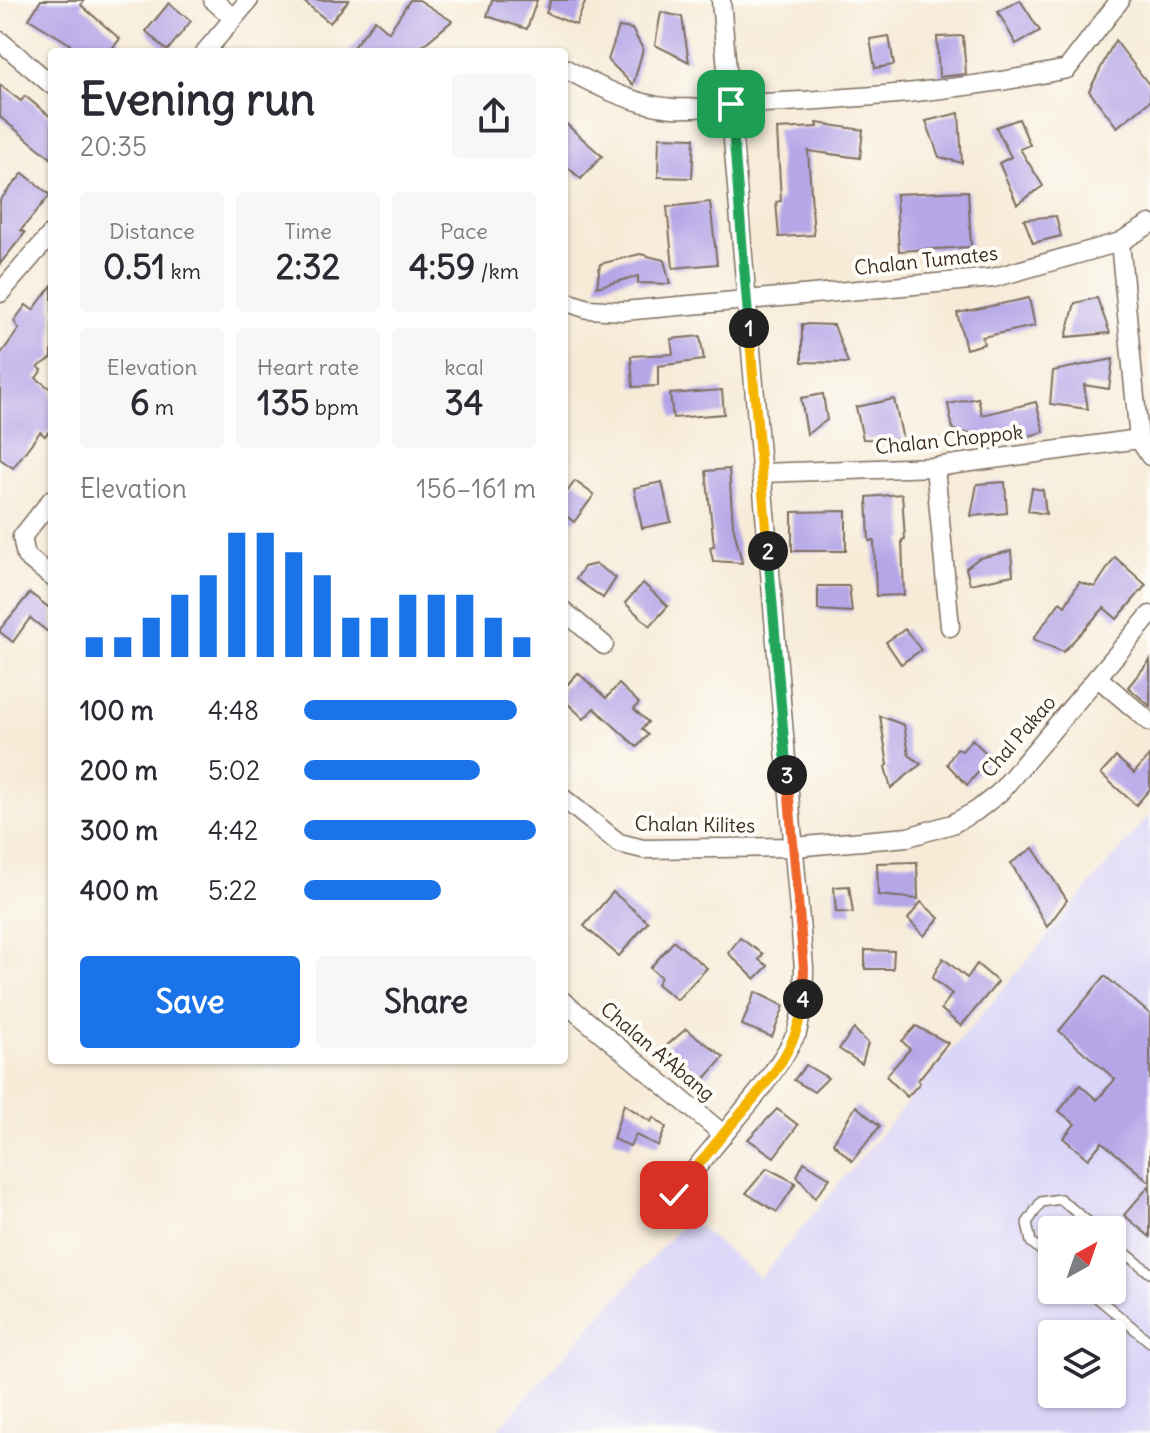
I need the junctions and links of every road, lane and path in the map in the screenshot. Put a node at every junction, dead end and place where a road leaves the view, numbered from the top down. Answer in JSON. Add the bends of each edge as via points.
{"nodes":[{"id":1,"x":213,"y":0,"type":"edge"},
{"id":2,"x":249,"y":0,"type":"edge"},
{"id":3,"x":721,"y":0,"type":"edge"},
{"id":4,"x":1120,"y":0,"type":"edge"},
{"id":5,"x":233,"y":18,"type":"junction"},
{"id":6,"x":0,"y":41,"type":"edge"},
{"id":7,"x":208,"y":48,"type":"edge"},
{"id":8,"x":568,"y":70,"type":"edge"},
{"id":9,"x":48,"y":82,"type":"edge"},
{"id":10,"x":731,"y":104,"type":"junction"},
{"id":11,"x":1150,"y":224,"type":"edge"},
{"id":12,"x":48,"y":238,"type":"edge"},
{"id":13,"x":1120,"y":242,"type":"junction"},
{"id":14,"x":0,"y":293,"type":"edge"},
{"id":15,"x":746,"y":298,"type":"junction"},
{"id":16,"x":568,"y":302,"type":"edge"},
{"id":17,"x":1139,"y":439,"type":"junction"},
{"id":18,"x":1150,"y":456,"type":"edge"},
{"id":19,"x":935,"y":467,"type":"junction"},
{"id":20,"x":761,"y":473,"type":"junction"},
{"id":21,"x":48,"y":504,"type":"edge"},
{"id":22,"x":48,"y":574,"type":"edge"},
{"id":23,"x":568,"y":614,"type":"edge"},
{"id":24,"x":1150,"y":615,"type":"edge"},
{"id":25,"x":950,"y":627,"type":"dead end"},
{"id":26,"x":604,"y":645,"type":"dead end"},
{"id":27,"x":1097,"y":677,"type":"junction"},
{"id":28,"x":1150,"y":722,"type":"edge"},
{"id":29,"x":568,"y":802,"type":"edge"},
{"id":30,"x":793,"y":847,"type":"junction"},
{"id":31,"x":568,"y":1005,"type":"edge"},
{"id":32,"x":723,"y":1134,"type":"junction"},
{"id":33,"x":674,"y":1195,"type":"dead end"},
{"id":34,"x":1081,"y":1216,"type":"edge"},
{"id":35,"x":1038,"y":1248,"type":"edge"},
{"id":36,"x":1126,"y":1253,"type":"edge"},
{"id":37,"x":1150,"y":1273,"type":"edge"},
{"id":38,"x":1105,"y":1304,"type":"edge"},
{"id":39,"x":1150,"y":1342,"type":"edge"}],
"edges":[{"from":1,"to":5,"type":"street"},
{"from":2,"to":5,"type":"street"},
{"from":3,"to":10,"type":"street"},
{"from":4,"to":10,"type":"street","via":[[1067,69],[858,99]]},
{"from":5,"to":7,"type":"street"},
{"from":6,"to":9,"type":"street"},
{"from":8,"to":10,"type":"street","via":[[597,86],[672,108]]},
{"from":10,"to":15,"type":"street"},
{"from":11,"to":13,"type":"street","name":"Chalan Tumates"},
{"from":12,"to":14,"type":"street"},
{"from":13,"to":15,"type":"street","name":"Chalan Tumates","via":[[993,278]]},
{"from":13,"to":17,"type":"street"},
{"from":15,"to":16,"type":"street","name":"Chalan Tumates","via":[[623,311]]},
{"from":15,"to":20,"type":"street"},
{"from":17,"to":18,"type":"street"},
{"from":17,"to":19,"type":"street","name":"Chalan Choppok"},
{"from":19,"to":20,"type":"street","name":"Chalan Choppok"},
{"from":19,"to":25,"type":"street"},
{"from":20,"to":30,"type":"street"},
{"from":21,"to":22,"type":"street","via":[[22,537],[26,556]]},
{"from":23,"to":26,"type":"street"},
{"from":24,"to":27,"type":"street","name":"Chal Pakao"},
{"from":27,"to":28,"type":"street"},
{"from":27,"to":30,"type":"street","name":"Chal Pakao","via":[[999,793],[976,811],[930,833]]},
{"from":29,"to":30,"type":"street","name":"Chalan Kilites","via":[[619,843],[643,849]]},
{"from":30,"to":32,"type":"street","via":[[804,968],[797,1033],[761,1089]]},
{"from":31,"to":32,"type":"street","name":"Chalan A'Abang"},
{"from":32,"to":33,"type":"street"},
{"from":34,"to":35,"type":"lane","via":[[1060,1199],[1041,1202],[1027,1223]]},
{"from":36,"to":37,"type":"lane"},
{"from":38,"to":39,"type":"lane"}]}
